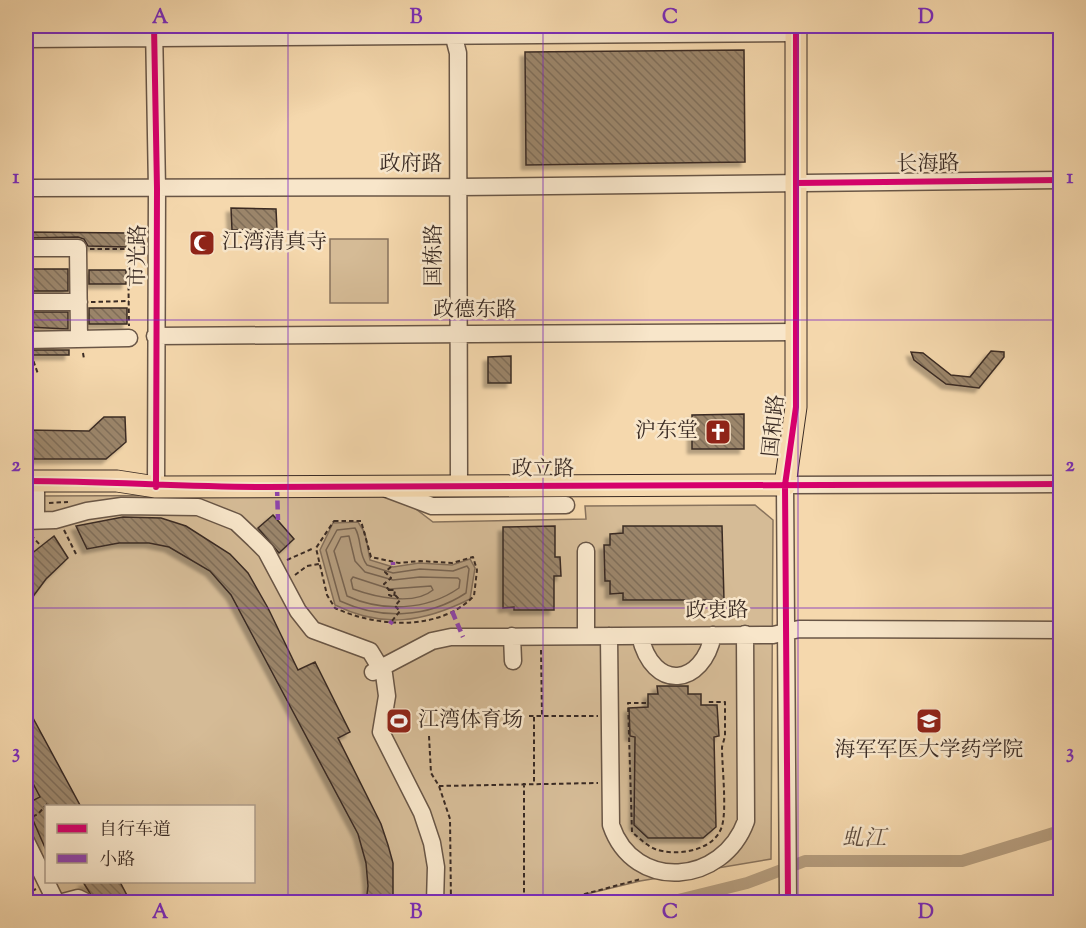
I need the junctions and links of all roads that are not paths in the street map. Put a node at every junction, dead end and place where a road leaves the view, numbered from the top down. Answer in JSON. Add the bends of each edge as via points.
{"nodes":[{"id":1,"x":796,"y":29,"type":"edge"},
{"id":2,"x":627,"y":30,"type":"edge"},
{"id":3,"x":452,"y":31,"type":"edge"},
{"id":4,"x":154,"y":32,"type":"edge"},
{"id":5,"x":26,"y":39,"type":"edge"},
{"id":6,"x":1060,"y":180,"type":"edge"},
{"id":7,"x":796,"y":183,"type":"junction"},
{"id":8,"x":458,"y":187,"type":"junction"},
{"id":9,"x":26,"y":188,"type":"edge"},
{"id":10,"x":157,"y":189,"type":"junction"},
{"id":11,"x":26,"y":248,"type":"edge"},
{"id":12,"x":26,"y":302,"type":"edge"},
{"id":13,"x":79,"y":302,"type":"junction"},
{"id":14,"x":796,"y":332,"type":"junction"},
{"id":15,"x":457,"y":333,"type":"junction"},
{"id":16,"x":155,"y":336,"type":"junction"},
{"id":17,"x":129,"y":338,"type":"road end"},
{"id":18,"x":79,"y":339,"type":"junction"},
{"id":19,"x":27,"y":344,"type":"edge"},
{"id":20,"x":1060,"y":484,"type":"edge"},
{"id":21,"x":785,"y":485,"type":"junction"},
{"id":22,"x":156,"y":487,"type":"junction"},
{"id":23,"x":376,"y":487,"type":"junction"},
{"id":24,"x":459,"y":487,"type":"junction"},
{"id":25,"x":29,"y":488,"type":"edge"},
{"id":26,"x":495,"y":502,"type":"junction"},
{"id":27,"x":29,"y":522,"type":"edge"},
{"id":28,"x":586,"y":551,"type":"dead end"},
{"id":29,"x":1060,"y":630,"type":"edge"},
{"id":30,"x":793,"y":631,"type":"junction"},
{"id":31,"x":745,"y":634,"type":"junction"},
{"id":32,"x":713,"y":635,"type":"junction"},
{"id":33,"x":512,"y":636,"type":"junction"},
{"id":34,"x":586,"y":636,"type":"junction"},
{"id":35,"x":609,"y":636,"type":"junction"},
{"id":36,"x":640,"y":636,"type":"junction"},
{"id":37,"x":513,"y":661,"type":"dead end"},
{"id":38,"x":377,"y":670,"type":"junction"},
{"id":39,"x":26,"y":841,"type":"edge"},
{"id":40,"x":45,"y":880,"type":"edge"},
{"id":41,"x":46,"y":883,"type":"edge"},
{"id":42,"x":788,"y":899,"type":"edge"},
{"id":43,"x":56,"y":903,"type":"edge"},
{"id":44,"x":63,"y":903,"type":"edge"},
{"id":45,"x":86,"y":903,"type":"edge"},
{"id":46,"x":435,"y":903,"type":"edge"}],
"edges":[{"from":1,"to":2,"type":"street"},
{"from":1,"to":7,"type":"main road","name":"国和路"},
{"from":2,"to":3,"type":"street"},
{"from":3,"to":4,"type":"street"},
{"from":3,"to":8,"type":"street","name":"国栋路","via":[[458,53]]},
{"from":4,"to":5,"type":"street"},
{"from":4,"to":10,"type":"street","name":"市光路"},
{"from":6,"to":7,"type":"street","name":"长海路"},
{"from":7,"to":8,"type":"street","name":"政府路"},
{"from":7,"to":14,"type":"main road","name":"国和路"},
{"from":8,"to":10,"type":"street","name":"政府路"},
{"from":8,"to":15,"type":"street","name":"国栋路"},
{"from":9,"to":10,"type":"street","name":"政府路"},
{"from":10,"to":16,"type":"street","name":"市光路"},
{"from":11,"to":13,"type":"street","via":[[78,248]]},
{"from":12,"to":13,"type":"street"},
{"from":13,"to":18,"type":"street"},
{"from":14,"to":15,"type":"street","name":"政德东路"},
{"from":14,"to":21,"type":"main road","name":"国和路","via":[[796,407]]},
{"from":15,"to":16,"type":"street","name":"政德东路"},
{"from":15,"to":24,"type":"street","name":"国栋路"},
{"from":16,"to":22,"type":"street","name":"市光路"},
{"from":17,"to":18,"type":"street"},
{"from":18,"to":19,"type":"street"},
{"from":20,"to":21,"type":"street","name":"政立路"},
{"from":21,"to":26,"type":"main road","name":"政立路"},
{"from":21,"to":30,"type":"street","name":"国和路"},
{"from":22,"to":23,"type":"main road","name":"政立路"},
{"from":22,"to":25,"type":"main road","name":"政立路","via":[[117,492]]},
{"from":23,"to":24,"type":"main road","name":"政立路"},
{"from":23,"to":26,"type":"street","via":[[405,496],[425,512]]},
{"from":24,"to":26,"type":"main road","name":"政立路"},
{"from":25,"to":27,"type":"street"},
{"from":27,"to":38,"type":"street","via":[[59,520],[122,506],[198,507],[236,522],[266,551],[298,611],[313,630],[370,651]]},
{"from":28,"to":34,"type":"street"},
{"from":29,"to":30,"type":"street","name":"政衷路"},
{"from":30,"to":31,"type":"street","name":"政衷路"},
{"from":30,"to":42,"type":"street","name":"国和路"},
{"from":31,"to":32,"type":"street","name":"政衷路"},
{"from":31,"to":35,"type":"street","via":[[752,729],[746,821],[740,838],[719,859],[677,872],[648,869],[628,854],[611,825]]},
{"from":32,"to":36,"type":"street","name":"政衷路"},
{"from":32,"to":36,"type":"street","via":[[710,651],[701,663],[691,671],[669,676],[658,672],[648,661]]},
{"from":33,"to":34,"type":"street","name":"政衷路"},
{"from":33,"to":37,"type":"street"},
{"from":33,"to":38,"type":"street","name":"政衷路","via":[[432,641]]},
{"from":34,"to":35,"type":"street","name":"政衷路"},
{"from":35,"to":36,"type":"street","name":"政衷路"},
{"from":38,"to":46,"type":"street","via":[[387,684],[381,732],[422,813],[432,843]]},
{"from":39,"to":40,"type":"street"},
{"from":41,"to":43,"type":"street"},
{"from":44,"to":45,"type":"street","via":[[78,898]]}]}
